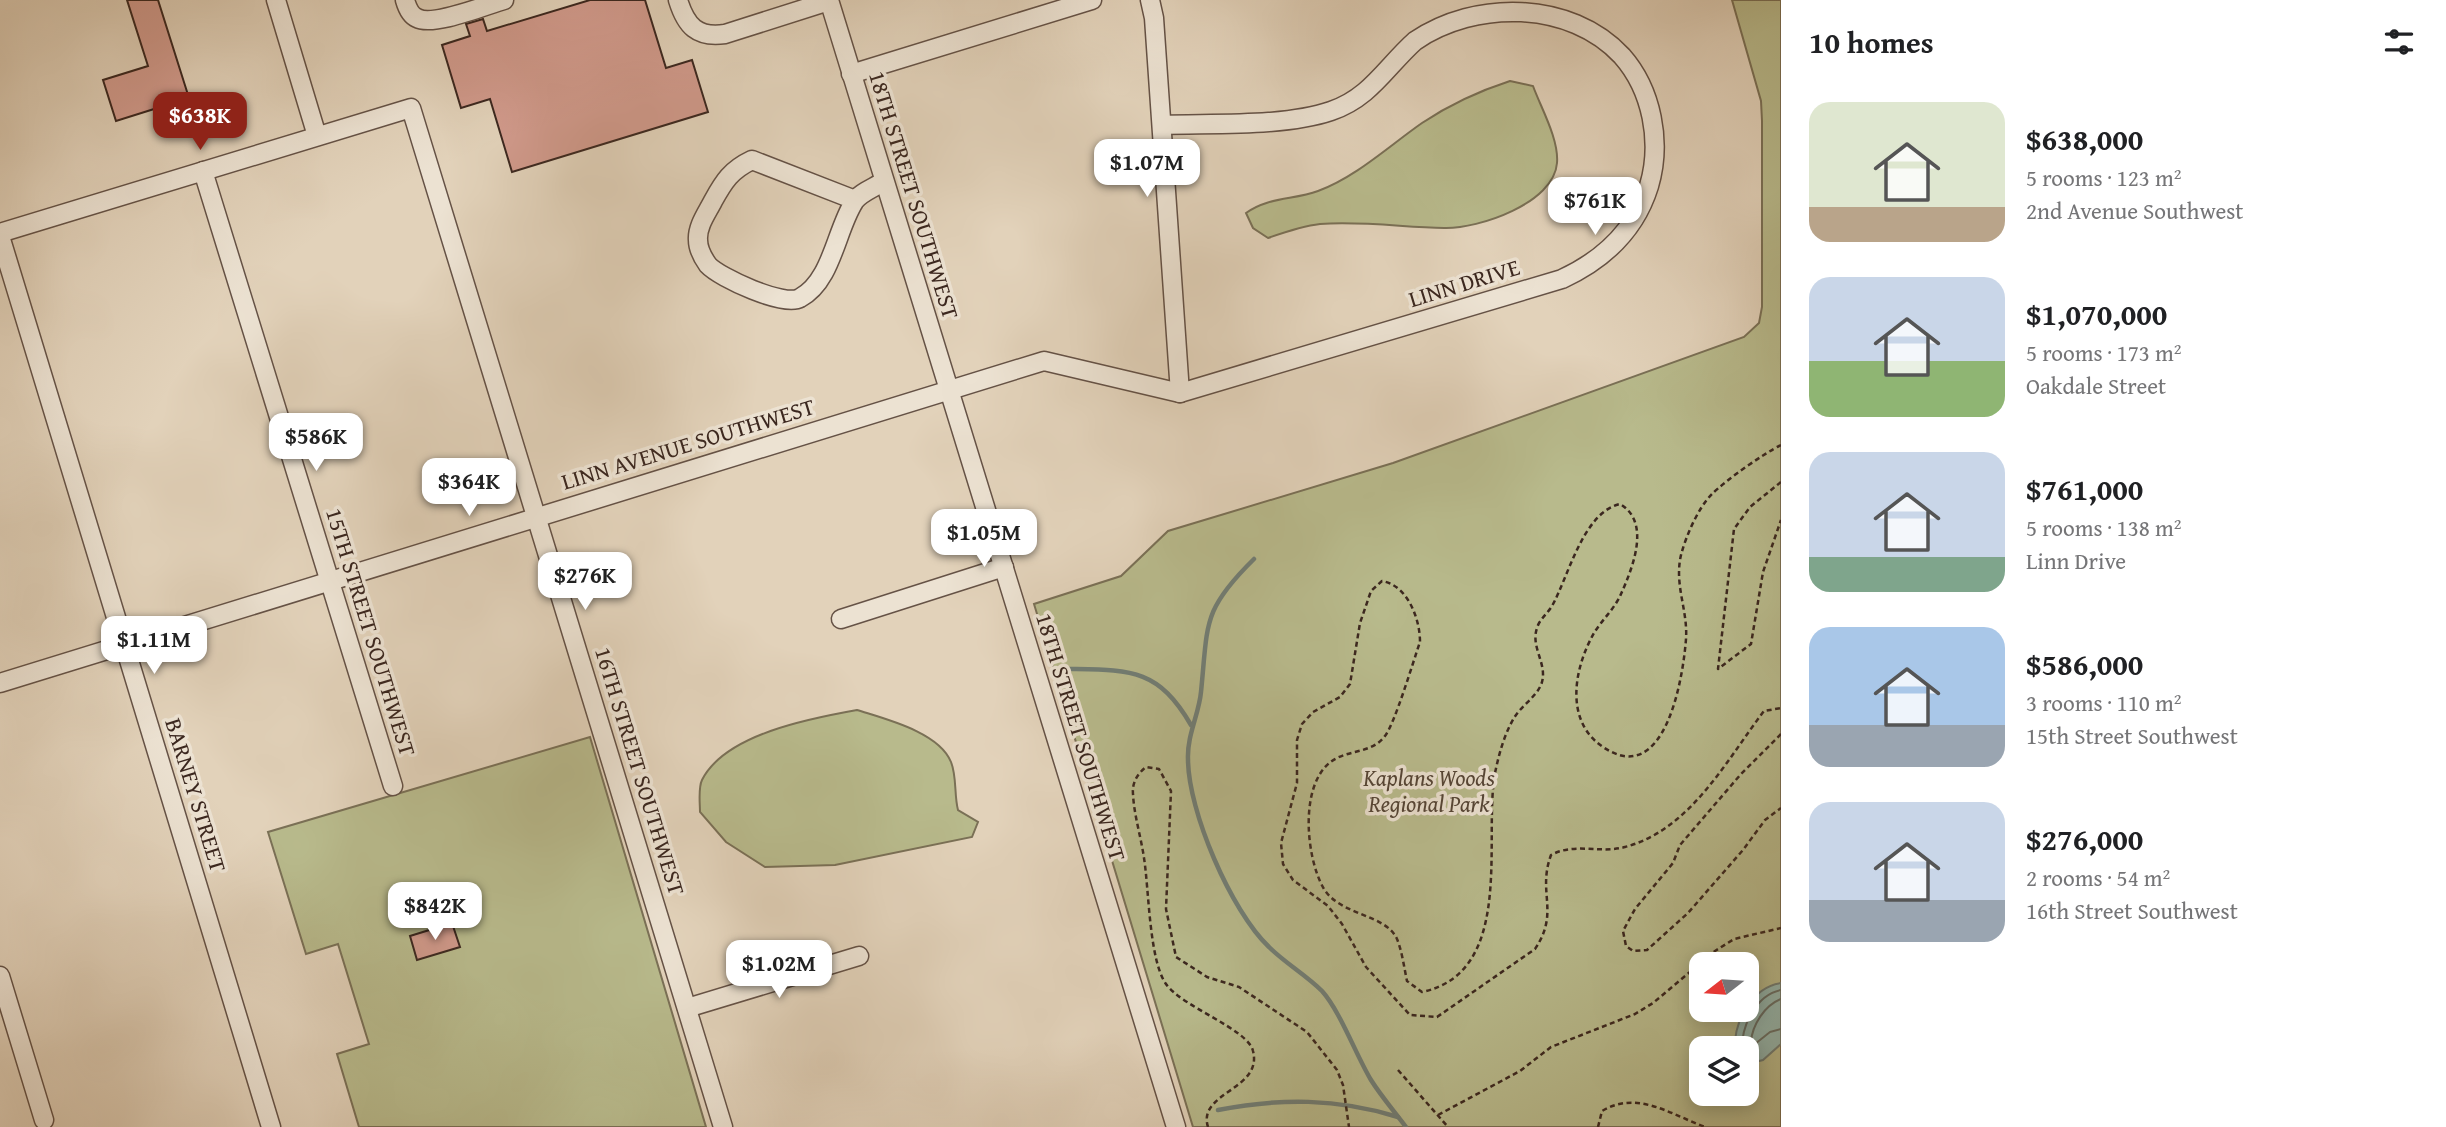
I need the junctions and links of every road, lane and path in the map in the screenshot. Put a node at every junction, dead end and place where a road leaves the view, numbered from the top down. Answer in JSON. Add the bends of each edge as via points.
{"nodes":[{"id":1,"x":276,"y":0,"type":"edge"},
{"id":2,"x":405,"y":0,"type":"edge"},
{"id":3,"x":504,"y":0,"type":"edge"},
{"id":4,"x":678,"y":0,"type":"edge"},
{"id":5,"x":829,"y":0,"type":"edge"},
{"id":6,"x":1092,"y":0,"type":"edge"},
{"id":7,"x":1150,"y":0,"type":"edge"},
{"id":8,"x":851,"y":74,"type":"junction"},
{"id":9,"x":1162,"y":125,"type":"junction"},
{"id":10,"x":317,"y":136,"type":"junction"},
{"id":11,"x":202,"y":171,"type":"junction"},
{"id":12,"x":884,"y":181,"type":"junction"},
{"id":13,"x":855,"y":200,"type":"junction"},
{"id":14,"x":0,"y":235,"type":"edge"},
{"id":15,"x":948,"y":389,"type":"junction"},
{"id":16,"x":1180,"y":393,"type":"junction"},
{"id":17,"x":1781,"y":445,"type":"edge"},
{"id":18,"x":1781,"y":482,"type":"edge"},
{"id":19,"x":536,"y":517,"type":"junction"},
{"id":20,"x":1781,"y":520,"type":"edge"},
{"id":21,"x":1003,"y":567,"type":"junction"},
{"id":22,"x":330,"y":581,"type":"junction"},
{"id":23,"x":841,"y":619,"type":"dead end"},
{"id":24,"x":124,"y":645,"type":"junction"},
{"id":25,"x":0,"y":683,"type":"edge"},
{"id":26,"x":1781,"y":708,"type":"edge"},
{"id":27,"x":1781,"y":734,"type":"edge"},
{"id":28,"x":393,"y":786,"type":"dead end"},
{"id":29,"x":1781,"y":808,"type":"edge"},
{"id":30,"x":1781,"y":928,"type":"edge"},
{"id":31,"x":859,"y":956,"type":"dead end"},
{"id":32,"x":0,"y":976,"type":"edge"},
{"id":33,"x":687,"y":1008,"type":"junction"},
{"id":34,"x":1398,"y":1070,"type":"dead end"},
{"id":35,"x":1438,"y":1115,"type":"junction"},
{"id":36,"x":44,"y":1120,"type":"dead end"},
{"id":37,"x":271,"y":1127,"type":"edge"},
{"id":38,"x":723,"y":1127,"type":"edge"},
{"id":39,"x":1176,"y":1127,"type":"edge"},
{"id":40,"x":1208,"y":1127,"type":"edge"},
{"id":41,"x":1349,"y":1127,"type":"edge"},
{"id":42,"x":1448,"y":1127,"type":"edge"},
{"id":43,"x":1598,"y":1127,"type":"edge"},
{"id":44,"x":1705,"y":1127,"type":"edge"}],
"edges":[{"from":1,"to":10,"type":"street"},
{"from":2,"to":3,"type":"street","via":[[417,19],[431,22]]},
{"from":4,"to":5,"type":"street","via":[[687,23],[709,35],[725,34]]},
{"from":5,"to":8,"type":"street","name":"18TH STREET SOUTHWEST"},
{"from":6,"to":8,"type":"street"},
{"from":7,"to":9,"type":"street"},
{"from":8,"to":12,"type":"street","name":"18TH STREET SOUTHWEST"},
{"from":9,"to":16,"type":"street"},
{"from":9,"to":16,"type":"street","name":"LINN DRIVE","via":[[1296,118],[1331,111],[1367,92],[1434,25],[1471,9],[1514,3],[1558,10],[1612,44],[1644,93],[1655,141],[1649,185],[1630,225],[1584,269]]},
{"from":10,"to":11,"type":"street"},
{"from":10,"to":19,"type":"street","name":"16TH STREET SOUTHWEST","via":[[411,108]]},
{"from":11,"to":14,"type":"street"},
{"from":11,"to":22,"type":"street","name":"15TH STREET SOUTHWEST"},
{"from":12,"to":13,"type":"street"},
{"from":12,"to":15,"type":"street","name":"18TH STREET SOUTHWEST"},
{"from":13,"to":13,"type":"street","via":[[812,290],[797,300],[780,301],[750,288],[710,267],[702,256],[698,240],[701,223],[726,177],[752,160]]},
{"from":14,"to":24,"type":"street","name":"BARNEY STREET"},
{"from":15,"to":16,"type":"street","name":"LINN DRIVE","via":[[1044,361]]},
{"from":15,"to":19,"type":"street","name":"LINN AVENUE SOUTHWEST"},
{"from":15,"to":21,"type":"street","name":"18TH STREET SOUTHWEST"},
{"from":17,"to":26,"type":"path","via":[[1712,494],[1700,511],[1681,554],[1677,583],[1686,637],[1672,717],[1643,754],[1630,757],[1613,754],[1593,740],[1578,713],[1575,685],[1579,664],[1620,595],[1637,544],[1638,527],[1632,511],[1620,504],[1609,506],[1598,517],[1537,628],[1544,671],[1540,687],[1514,717],[1501,746],[1494,777],[1489,902],[1480,941],[1464,968],[1439,988],[1422,992],[1407,981],[1396,937],[1380,923],[1335,901],[1324,888],[1312,858],[1310,798],[1315,778],[1338,758],[1372,747],[1386,735],[1420,642],[1420,626],[1394,583],[1381,581],[1371,591],[1360,623],[1350,684],[1340,697],[1302,724],[1297,740],[1297,783],[1281,843],[1283,864],[1293,880],[1328,906],[1366,967],[1410,1015],[1437,1017],[1535,949],[1546,933],[1549,911],[1544,875],[1551,855],[1565,848],[1622,848],[1654,838],[1695,801],[1764,711]]},
{"from":18,"to":20,"type":"path","via":[[1750,507],[1734,529],[1718,669],[1751,644],[1763,572]]},
{"from":19,"to":22,"type":"street","name":"LINN AVENUE SOUTHWEST"},
{"from":19,"to":33,"type":"street","name":"16TH STREET SOUTHWEST"},
{"from":21,"to":23,"type":"street"},
{"from":21,"to":39,"type":"street","name":"18TH STREET SOUTHWEST"},
{"from":22,"to":24,"type":"street","name":"LINN AVENUE SOUTHWEST"},
{"from":22,"to":28,"type":"street","name":"15TH STREET SOUTHWEST"},
{"from":24,"to":25,"type":"street","name":"LINN AVENUE SOUTHWEST"},
{"from":24,"to":37,"type":"street","name":"BARNEY STREET"},
{"from":27,"to":29,"type":"path","via":[[1681,845],[1623,931],[1626,946],[1633,951],[1647,950],[1688,913],[1765,820]]},
{"from":30,"to":35,"type":"path","via":[[1734,939],[1653,1003],[1551,1047],[1520,1071]]},
{"from":31,"to":33,"type":"street"},
{"from":32,"to":36,"type":"street"},
{"from":33,"to":38,"type":"street","name":"16TH STREET SOUTHWEST"},
{"from":34,"to":35,"type":"path"},
{"from":35,"to":42,"type":"path"},
{"from":40,"to":41,"type":"path","via":[[1208,1114],[1216,1101],[1252,1072],[1254,1051],[1244,1038],[1177,996],[1158,968],[1132,792],[1137,774],[1146,767],[1159,769],[1171,791],[1166,909],[1176,957],[1207,977],[1239,987],[1307,1032],[1337,1070]]},
{"from":43,"to":44,"type":"path","via":[[1602,1111],[1618,1101],[1635,1100]]}]}
